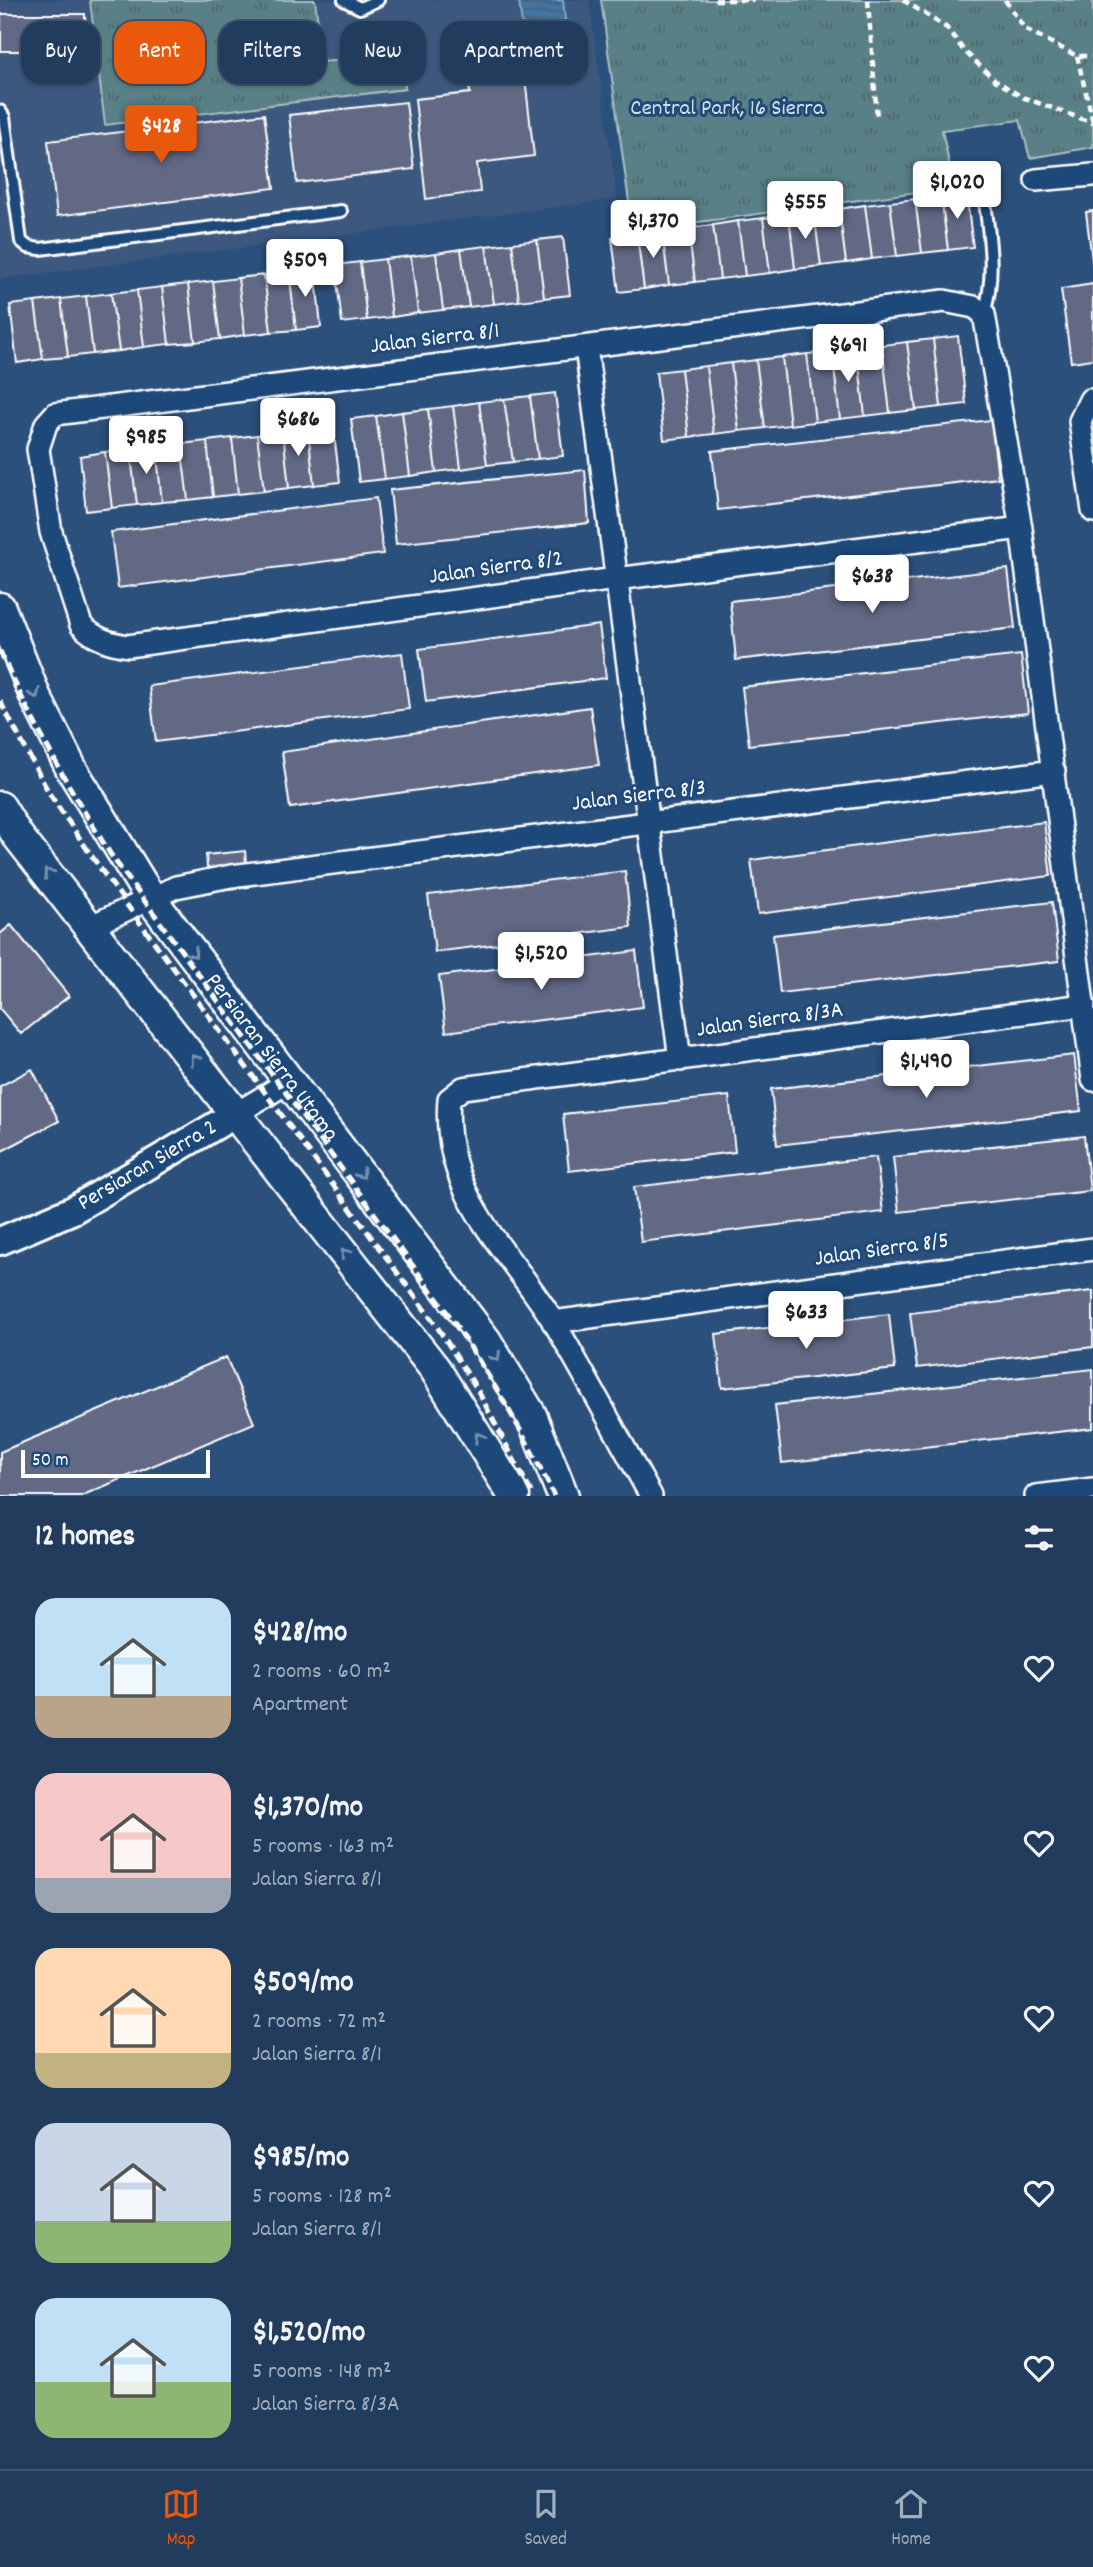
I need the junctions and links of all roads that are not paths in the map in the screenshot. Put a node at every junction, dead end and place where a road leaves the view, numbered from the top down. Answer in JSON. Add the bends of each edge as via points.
{"nodes":[{"id":1,"x":344,"y":0,"type":"edge"},
{"id":2,"x":378,"y":0,"type":"edge"},
{"id":3,"x":0,"y":111,"type":"edge"},
{"id":4,"x":1093,"y":175,"type":"edge"},
{"id":5,"x":1036,"y":180,"type":"dead end"},
{"id":6,"x":983,"y":186,"type":"dead end"},
{"id":7,"x":341,"y":211,"type":"dead end"},
{"id":8,"x":984,"y":314,"type":"junction"},
{"id":9,"x":586,"y":347,"type":"junction"},
{"id":10,"x":1091,"y":400,"type":"edge"},
{"id":11,"x":1093,"y":511,"type":"edge"},
{"id":12,"x":1021,"y":528,"type":"junction"},
{"id":13,"x":51,"y":532,"type":"joint"},
{"id":14,"x":616,"y":579,"type":"junction"},
{"id":15,"x":0,"y":608,"type":"edge"},
{"id":16,"x":1054,"y":771,"type":"junction"},
{"id":17,"x":0,"y":807,"type":"edge"},
{"id":18,"x":648,"y":822,"type":"junction"},
{"id":19,"x":151,"y":899,"type":"junction"},
{"id":20,"x":90,"y":926,"type":"junction"},
{"id":21,"x":1084,"y":1005,"type":"junction"},
{"id":22,"x":680,"y":1060,"type":"junction"},
{"id":23,"x":1093,"y":1080,"type":"edge"},
{"id":24,"x":290,"y":1081,"type":"junction"},
{"id":25,"x":237,"y":1113,"type":"junction"},
{"id":26,"x":0,"y":1241,"type":"edge"},
{"id":27,"x":1093,"y":1249,"type":"edge"},
{"id":28,"x":553,"y":1322,"type":"junction"},
{"id":29,"x":1093,"y":1489,"type":"edge"},
{"id":30,"x":514,"y":1496,"type":"edge"},
{"id":31,"x":563,"y":1496,"type":"edge"},
{"id":32,"x":651,"y":1496,"type":"edge"},
{"id":33,"x":1036,"y":1496,"type":"edge"}],
"edges":[{"from":1,"to":2,"type":"lane","via":[[360,8]]},
{"from":3,"to":7,"type":"lane","via":[[21,241],[28,247]]},
{"from":4,"to":5,"type":"street"},
{"from":6,"to":8,"type":"lane","via":[[993,265]]},
{"from":8,"to":9,"type":"street","name":"Jalan Sierra 8/1","via":[[974,307],[944,302]]},
{"from":8,"to":12,"type":"street"},
{"from":9,"to":13,"type":"street","name":"Jalan Sierra 8/1","via":[[55,414],[46,424],[38,449]]},
{"from":9,"to":14,"type":"street"},
{"from":10,"to":11,"type":"street","via":[[1080,421]]},
{"from":12,"to":14,"type":"street","name":"Jalan Sierra 8/2"},
{"from":12,"to":16,"type":"street"},
{"from":13,"to":14,"type":"street","name":"Jalan Sierra 8/2","via":[[82,625],[108,643],[128,646]]},
{"from":14,"to":18,"type":"street"},
{"from":15,"to":19,"type":"main road","name":"Persiaran Sierra Utama","one_way":true,"via":[[35,696],[72,769]]},
{"from":16,"to":18,"type":"street","name":"Jalan Sierra 8/3"},
{"from":16,"to":21,"type":"street"},
{"from":20,"to":17,"type":"main road","one_way":true},
{"from":18,"to":19,"type":"street","name":"Jalan Sierra 8/3","via":[[231,876],[176,887]]},
{"from":18,"to":22,"type":"street"},
{"from":19,"to":20,"type":"street","name":"Jalan Sierra 8/3"},
{"from":19,"to":24,"type":"main road","name":"Persiaran Sierra Utama","one_way":true},
{"from":25,"to":20,"type":"main road","one_way":true},
{"from":21,"to":22,"type":"street","name":"Jalan Sierra 8/3A"},
{"from":21,"to":23,"type":"street"},
{"from":22,"to":28,"type":"street","name":"Jalan Sierra 8/3A","via":[[463,1088],[449,1099],[447,1119],[454,1163],[480,1221]]},
{"from":24,"to":25,"type":"street","name":"Persiaran Sierra 2"},
{"from":24,"to":31,"type":"main road","name":"Persiaran Sierra Utama","one_way":true,"via":[[486,1341],[531,1415]]},
{"from":25,"to":26,"type":"street","name":"Persiaran Sierra 2","via":[[73,1210]]},
{"from":30,"to":25,"type":"main road","one_way":true,"via":[[435,1369]]},
{"from":27,"to":28,"type":"street","name":"Jalan Sierra 8/5"},
{"from":28,"to":32,"type":"street"},
{"from":29,"to":33,"type":"street"}]}
